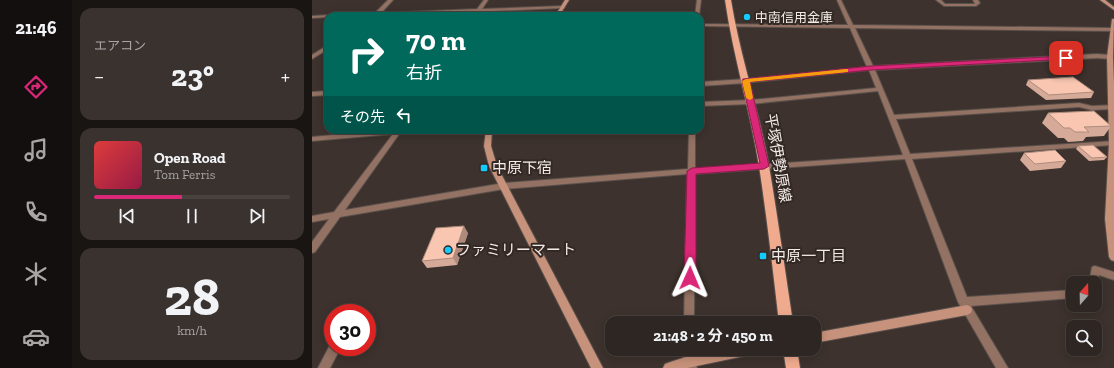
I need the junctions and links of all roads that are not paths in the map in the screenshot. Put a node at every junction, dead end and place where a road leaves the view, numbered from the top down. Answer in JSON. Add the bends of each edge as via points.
{"nodes":[{"id":1,"x":391,"y":0,"type":"edge"},
{"id":2,"x":486,"y":0,"type":"edge"},
{"id":3,"x":567,"y":0,"type":"edge"},
{"id":4,"x":699,"y":0,"type":"edge"},
{"id":5,"x":728,"y":0,"type":"edge"},
{"id":6,"x":839,"y":0,"type":"edge"},
{"id":7,"x":938,"y":0,"type":"edge"},
{"id":8,"x":975,"y":0,"type":"edge"},
{"id":9,"x":1102,"y":0,"type":"edge"},
{"id":10,"x":563,"y":7,"type":"junction"},
{"id":11,"x":482,"y":9,"type":"junction"},
{"id":12,"x":1114,"y":9,"type":"edge"},
{"id":13,"x":440,"y":11,"type":"joint"},
{"id":14,"x":379,"y":12,"type":"edge"},
{"id":15,"x":424,"y":12,"type":"edge"},
{"id":16,"x":481,"y":12,"type":"edge"},
{"id":17,"x":560,"y":12,"type":"edge"},
{"id":18,"x":698,"y":12,"type":"edge"},
{"id":19,"x":324,"y":16,"type":"edge"},
{"id":20,"x":312,"y":17,"type":"edge"},
{"id":21,"x":1114,"y":20,"type":"edge"},
{"id":22,"x":704,"y":25,"type":"edge"},
{"id":23,"x":732,"y":25,"type":"junction"},
{"id":24,"x":851,"y":26,"type":"junction"},
{"id":25,"x":1112,"y":29,"type":"junction"},
{"id":26,"x":324,"y":50,"type":"edge"},
{"id":27,"x":312,"y":57,"type":"edge"},
{"id":28,"x":1110,"y":57,"type":"junction"},
{"id":29,"x":871,"y":68,"type":"junction"},
{"id":30,"x":746,"y":81,"type":"junction"},
{"id":31,"x":704,"y":84,"type":"edge"},
{"id":32,"x":880,"y":89,"type":"junction"},
{"id":33,"x":324,"y":93,"type":"edge"},
{"id":34,"x":312,"y":94,"type":"edge"},
{"id":35,"x":751,"y":102,"type":"junction"},
{"id":36,"x":704,"y":104,"type":"edge"},
{"id":37,"x":1113,"y":107,"type":"junction"},
{"id":38,"x":1092,"y":108,"type":"junction"},
{"id":39,"x":892,"y":118,"type":"junction"},
{"id":40,"x":366,"y":134,"type":"edge"},
{"id":41,"x":397,"y":134,"type":"edge"},
{"id":42,"x":488,"y":134,"type":"edge"},
{"id":43,"x":692,"y":134,"type":"edge"},
{"id":44,"x":312,"y":139,"type":"edge"},
{"id":45,"x":1113,"y":139,"type":"edge"},
{"id":46,"x":908,"y":157,"type":"junction"},
{"id":47,"x":764,"y":166,"type":"junction"},
{"id":48,"x":692,"y":171,"type":"junction"},
{"id":49,"x":504,"y":186,"type":"junction"},
{"id":50,"x":337,"y":214,"type":"junction"},
{"id":51,"x":312,"y":219,"type":"edge"},
{"id":52,"x":312,"y":249,"type":"edge"},
{"id":53,"x":1114,"y":257,"type":"edge"},
{"id":54,"x":1095,"y":276,"type":"edge"},
{"id":55,"x":1114,"y":276,"type":"edge"},
{"id":56,"x":1066,"y":295,"type":"edge"},
{"id":57,"x":965,"y":306,"type":"junction"},
{"id":58,"x":689,"y":316,"type":"edge"},
{"id":59,"x":785,"y":316,"type":"edge"},
{"id":60,"x":821,"y":337,"type":"edge"},
{"id":61,"x":330,"y":356,"type":"edge"},
{"id":62,"x":726,"y":356,"type":"edge"},
{"id":63,"x":791,"y":356,"type":"edge"},
{"id":64,"x":690,"y":365,"type":"edge"},
{"id":65,"x":324,"y":368,"type":"edge"},
{"id":66,"x":598,"y":368,"type":"edge"},
{"id":67,"x":669,"y":368,"type":"edge"},
{"id":68,"x":793,"y":368,"type":"edge"},
{"id":69,"x":1002,"y":368,"type":"edge"}],
"edges":[{"from":1,"to":14,"type":"street"},
{"from":2,"to":11,"type":"street"},
{"from":3,"to":10,"type":"street"},
{"from":4,"to":18,"type":"street"},
{"from":5,"to":23,"type":"main road","name":"平塚伊勢原線"},
{"from":6,"to":24,"type":"street"},
{"from":7,"to":8,"type":"street","via":[[944,4],[976,5],[978,4]]},
{"from":9,"to":12,"type":"street"},
{"from":10,"to":11,"type":"street"},
{"from":10,"to":17,"type":"street"},
{"from":11,"to":13,"type":"street"},
{"from":11,"to":16,"type":"street"},
{"from":13,"to":15,"type":"street"},
{"from":19,"to":20,"type":"street"},
{"from":21,"to":25,"type":"street"},
{"from":22,"to":23,"type":"street"},
{"from":23,"to":24,"type":"street"},
{"from":23,"to":30,"type":"main road","name":"平塚伊勢原線"},
{"from":24,"to":25,"type":"street"},
{"from":24,"to":29,"type":"street"},
{"from":25,"to":28,"type":"street"},
{"from":26,"to":27,"type":"street"},
{"from":28,"to":29,"type":"street"},
{"from":28,"to":37,"type":"street"},
{"from":29,"to":30,"type":"street"},
{"from":29,"to":32,"type":"street"},
{"from":30,"to":31,"type":"street"},
{"from":30,"to":35,"type":"main road","name":"平塚伊勢原線"},
{"from":32,"to":35,"type":"street"},
{"from":32,"to":39,"type":"street"},
{"from":33,"to":34,"type":"street"},
{"from":35,"to":36,"type":"street"},
{"from":35,"to":47,"type":"main road","name":"平塚伊勢原線"},
{"from":37,"to":38,"type":"street"},
{"from":37,"to":45,"type":"street"},
{"from":38,"to":39,"type":"street","via":[[1079,105]]},
{"from":38,"to":45,"type":"street"},
{"from":39,"to":46,"type":"street"},
{"from":40,"to":44,"type":"street"},
{"from":41,"to":50,"type":"street"},
{"from":42,"to":49,"type":"street","via":[[486,148],[491,165]]},
{"from":43,"to":48,"type":"street"},
{"from":45,"to":46,"type":"street"},
{"from":45,"to":53,"type":"street","via":[[1110,219]]},
{"from":46,"to":47,"type":"street"},
{"from":46,"to":57,"type":"street"},
{"from":47,"to":48,"type":"street"},
{"from":47,"to":59,"type":"main road","name":"平塚伊勢原線"},
{"from":48,"to":49,"type":"street"},
{"from":48,"to":58,"type":"street"},
{"from":49,"to":50,"type":"street"},
{"from":49,"to":66,"type":"street"},
{"from":50,"to":51,"type":"street"},
{"from":50,"to":52,"type":"street"},
{"from":54,"to":55,"type":"street","via":[[1095,270]]},
{"from":56,"to":57,"type":"street"},
{"from":57,"to":60,"type":"street"},
{"from":57,"to":69,"type":"street"},
{"from":61,"to":65,"type":"street"},
{"from":62,"to":64,"type":"street"},
{"from":63,"to":68,"type":"main road"},
{"from":64,"to":67,"type":"street"}]}
